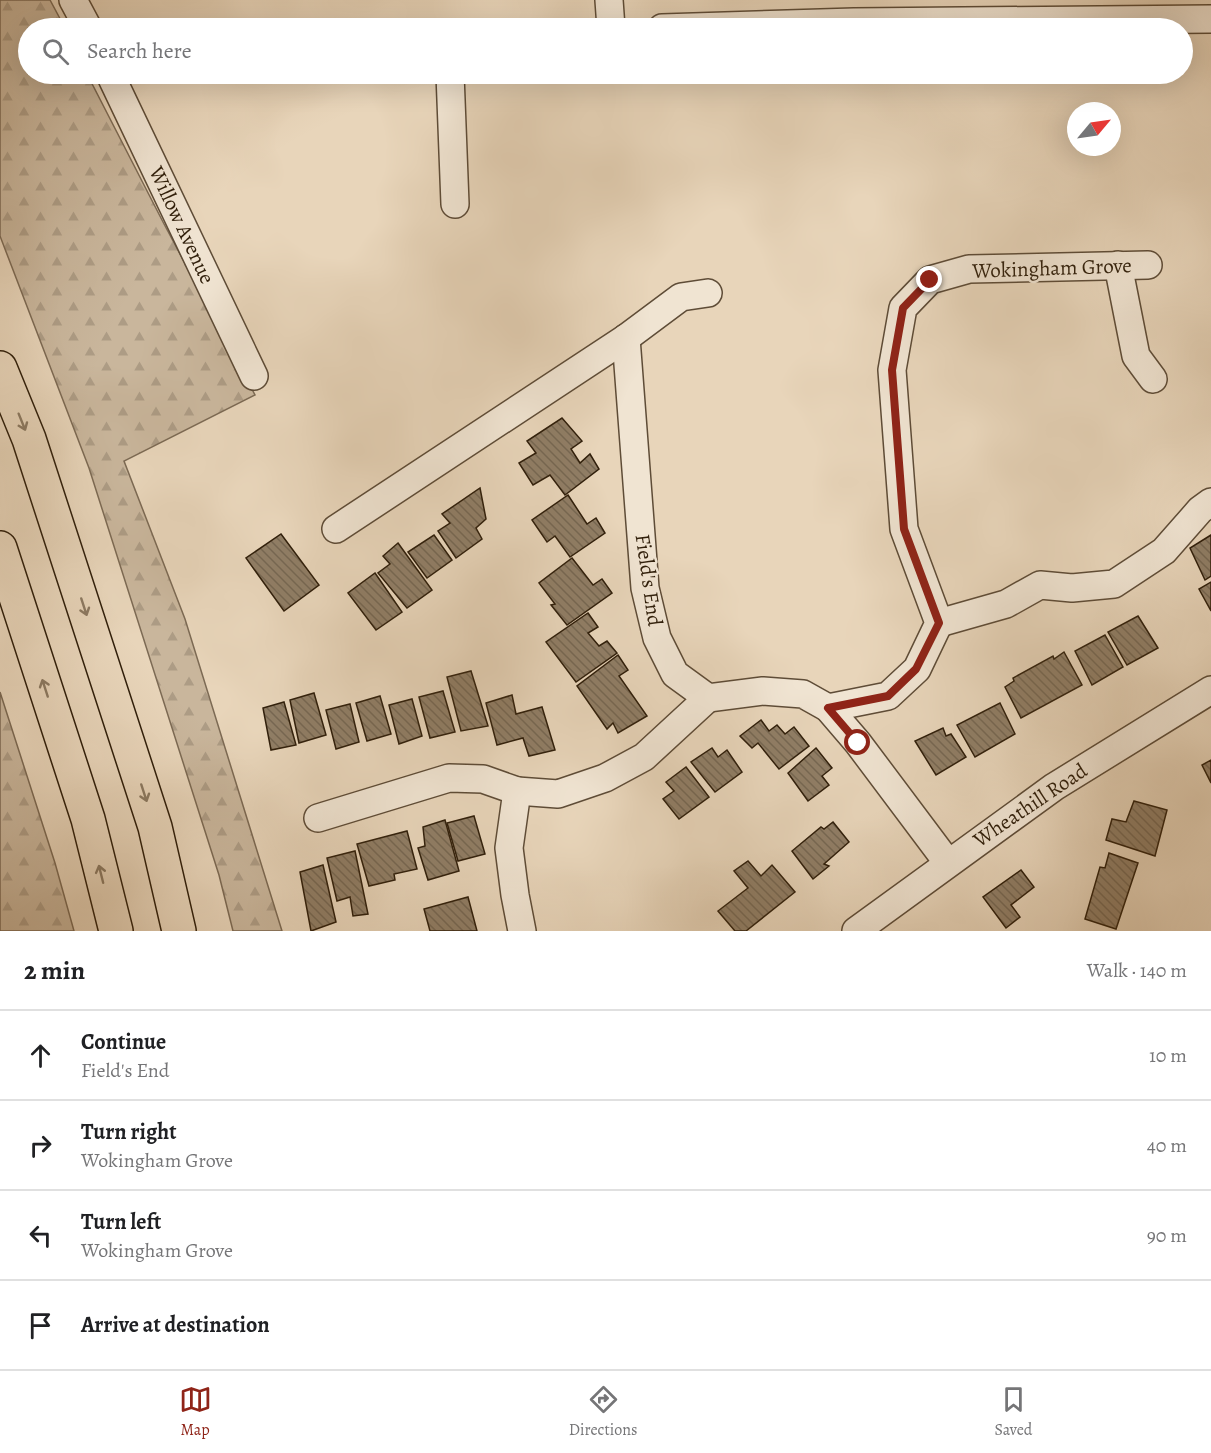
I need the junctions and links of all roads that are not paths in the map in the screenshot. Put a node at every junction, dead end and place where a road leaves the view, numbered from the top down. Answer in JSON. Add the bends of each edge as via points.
{"nodes":[{"id":1,"x":73,"y":0,"type":"edge"},
{"id":2,"x":609,"y":0,"type":"edge"},
{"id":3,"x":853,"y":11,"type":"edge"},
{"id":4,"x":83,"y":18,"type":"edge"},
{"id":5,"x":610,"y":18,"type":"edge"},
{"id":6,"x":774,"y":18,"type":"edge"},
{"id":7,"x":1166,"y":18,"type":"edge"},
{"id":8,"x":1193,"y":19,"type":"edge"},
{"id":9,"x":1211,"y":19,"type":"edge"},
{"id":10,"x":119,"y":84,"type":"edge"},
{"id":11,"x":450,"y":84,"type":"edge"},
{"id":12,"x":455,"y":204,"type":"dead end"},
{"id":13,"x":1118,"y":265,"type":"junction"},
{"id":14,"x":1148,"y":265,"type":"dead end"},
{"id":15,"x":708,"y":293,"type":"dead end"},
{"id":16,"x":626,"y":338,"type":"junction"},
{"id":17,"x":0,"y":368,"type":"edge"},
{"id":18,"x":254,"y":376,"type":"dead end"},
{"id":19,"x":1153,"y":379,"type":"dead end"},
{"id":20,"x":1211,"y":502,"type":"edge"},
{"id":21,"x":336,"y":529,"type":"dead end"},
{"id":22,"x":0,"y":548,"type":"edge"},
{"id":23,"x":939,"y":623,"type":"junction"},
{"id":24,"x":1211,"y":690,"type":"edge"},
{"id":25,"x":708,"y":698,"type":"junction"},
{"id":26,"x":828,"y":708,"type":"junction"},
{"id":27,"x":517,"y":791,"type":"junction"},
{"id":28,"x":318,"y":818,"type":"dead end"},
{"id":29,"x":948,"y":863,"type":"junction"},
{"id":30,"x":116,"y":931,"type":"edge"},
{"id":31,"x":180,"y":931,"type":"edge"},
{"id":32,"x":522,"y":931,"type":"edge"},
{"id":33,"x":856,"y":931,"type":"edge"}],
"edges":[{"from":1,"to":4,"type":"street"},
{"from":2,"to":5,"type":"street"},
{"from":3,"to":6,"type":"street"},
{"from":3,"to":7,"type":"street"},
{"from":8,"to":9,"type":"street"},
{"from":10,"to":18,"type":"street","name":"Willow Avenue"},
{"from":11,"to":12,"type":"street"},
{"from":13,"to":14,"type":"street","name":"Wokingham Grove"},
{"from":13,"to":19,"type":"street","via":[[1136,356]]},
{"from":13,"to":23,"type":"street","name":"Wokingham Grove","via":[[969,269],[930,280],[903,308],[892,370],[904,529]]},
{"from":15,"to":16,"type":"street","via":[[681,297]]},
{"from":16,"to":21,"type":"street"},
{"from":16,"to":25,"type":"street","name":"Field's End","via":[[645,588],[657,638],[675,674]]},
{"from":17,"to":31,"type":"highway","one_way":true,"via":[[29,439],[148,805]]},
{"from":20,"to":23,"type":"street","via":[[1164,550],[1114,584],[1072,588],[1040,585],[1006,604]]},
{"from":30,"to":22,"type":"highway","one_way":true,"via":[[88,819]]},
{"from":23,"to":26,"type":"street","via":[[916,669],[888,696]]},
{"from":24,"to":29,"type":"street","name":"Wheathill Road","via":[[1054,787]]},
{"from":25,"to":26,"type":"street","via":[[763,691],[803,694]]},
{"from":25,"to":27,"type":"street","via":[[644,757],[605,778],[558,794]]},
{"from":26,"to":29,"type":"street"},
{"from":27,"to":28,"type":"street","via":[[483,779],[448,778]]},
{"from":27,"to":32,"type":"street","via":[[509,848]]},
{"from":29,"to":33,"type":"street","name":"Wheathill Road"}]}
